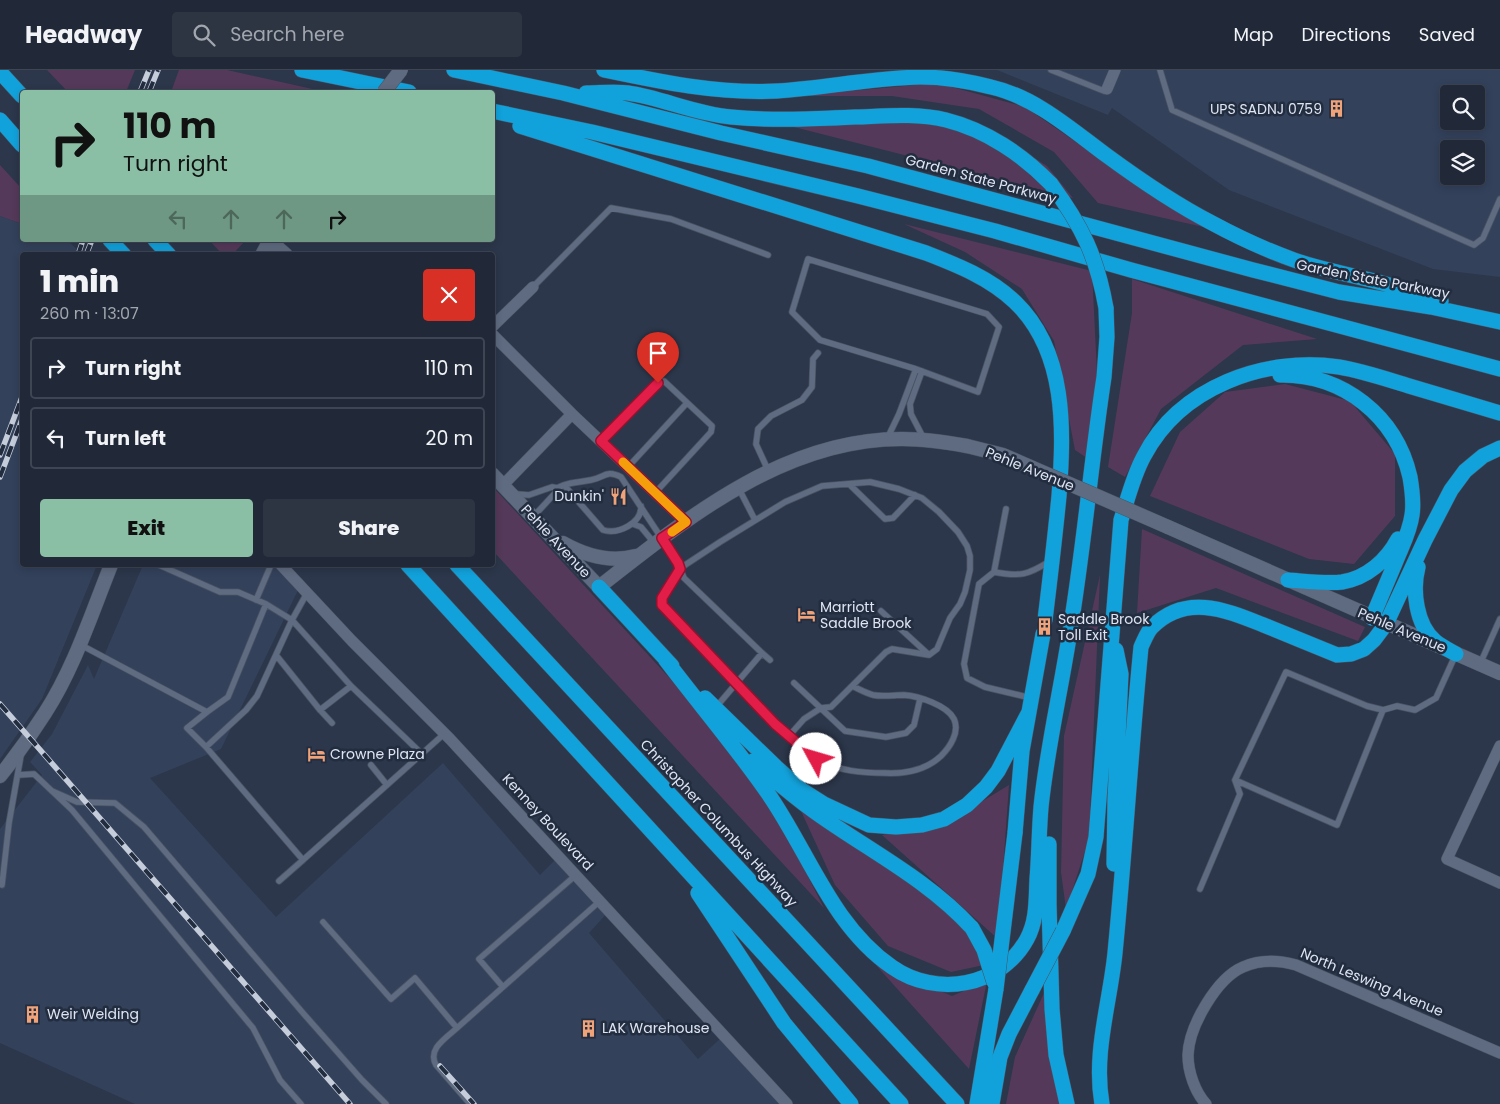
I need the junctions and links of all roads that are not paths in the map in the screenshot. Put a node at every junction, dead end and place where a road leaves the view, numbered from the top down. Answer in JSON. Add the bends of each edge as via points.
{"nodes":[{"id":1,"x":302,"y":70,"type":"edge"},
{"id":2,"x":402,"y":70,"type":"edge"},
{"id":3,"x":454,"y":70,"type":"edge"},
{"id":4,"x":604,"y":70,"type":"edge"},
{"id":5,"x":1051,"y":70,"type":"edge"},
{"id":6,"x":1114,"y":70,"type":"edge"},
{"id":7,"x":1160,"y":70,"type":"edge"},
{"id":8,"x":0,"y":72,"type":"edge"},
{"id":9,"x":1107,"y":89,"type":"joint"},
{"id":10,"x":386,"y":90,"type":"edge"},
{"id":11,"x":399,"y":90,"type":"edge"},
{"id":12,"x":563,"y":93,"type":"junction"},
{"id":13,"x":20,"y":94,"type":"edge"},
{"id":14,"x":495,"y":112,"type":"edge"},
{"id":15,"x":495,"y":118,"type":"edge"},
{"id":16,"x":0,"y":120,"type":"edge"},
{"id":17,"x":20,"y":143,"type":"edge"},
{"id":18,"x":1500,"y":200,"type":"edge"},
{"id":19,"x":112,"y":242,"type":"edge"},
{"id":20,"x":157,"y":242,"type":"edge"},
{"id":21,"x":272,"y":242,"type":"edge"},
{"id":22,"x":121,"y":252,"type":"edge"},
{"id":23,"x":166,"y":252,"type":"edge"},
{"id":24,"x":283,"y":252,"type":"edge"},
{"id":25,"x":768,"y":256,"type":"dead end"},
{"id":26,"x":533,"y":288,"type":"joint"},
{"id":27,"x":1500,"y":320,"type":"edge"},
{"id":28,"x":495,"y":324,"type":"edge"},
{"id":29,"x":495,"y":337,"type":"edge"},
{"id":30,"x":818,"y":353,"type":"dead end"},
{"id":31,"x":1500,"y":369,"type":"edge"},
{"id":32,"x":919,"y":370,"type":"junction"},
{"id":33,"x":1229,"y":380,"type":"junction"},
{"id":34,"x":687,"y":403,"type":"junction"},
{"id":35,"x":1500,"y":413,"type":"edge"},
{"id":36,"x":572,"y":414,"type":"junction"},
{"id":37,"x":886,"y":440,"type":"junction"},
{"id":38,"x":925,"y":440,"type":"junction"},
{"id":39,"x":601,"y":441,"type":"junction"},
{"id":40,"x":1500,"y":448,"type":"edge"},
{"id":41,"x":628,"y":467,"type":"junction"},
{"id":42,"x":768,"y":470,"type":"junction"},
{"id":43,"x":495,"y":477,"type":"edge"},
{"id":44,"x":849,"y":484,"type":"junction"},
{"id":45,"x":564,"y":486,"type":"junction"},
{"id":46,"x":738,"y":487,"type":"junction"},
{"id":47,"x":557,"y":488,"type":"junction"},
{"id":48,"x":507,"y":489,"type":"junction"},
{"id":49,"x":1412,"y":490,"type":"junction"},
{"id":50,"x":655,"y":493,"type":"junction"},
{"id":51,"x":916,"y":495,"type":"junction"},
{"id":52,"x":640,"y":505,"type":"junction"},
{"id":53,"x":1006,"y":509,"type":"dead end"},
{"id":54,"x":533,"y":517,"type":"junction"},
{"id":55,"x":755,"y":520,"type":"junction"},
{"id":56,"x":686,"y":522,"type":"junction"},
{"id":57,"x":633,"y":524,"type":"junction"},
{"id":58,"x":554,"y":538,"type":"junction"},
{"id":59,"x":1425,"y":540,"type":"junction"},
{"id":60,"x":659,"y":541,"type":"junction"},
{"id":61,"x":639,"y":556,"type":"junction"},
{"id":62,"x":1052,"y":559,"type":"junction"},
{"id":63,"x":109,"y":567,"type":"edge"},
{"id":64,"x":164,"y":567,"type":"edge"},
{"id":65,"x":270,"y":567,"type":"edge"},
{"id":66,"x":283,"y":567,"type":"edge"},
{"id":67,"x":410,"y":567,"type":"edge"},
{"id":68,"x":459,"y":567,"type":"edge"},
{"id":69,"x":680,"y":569,"type":"junction"},
{"id":70,"x":994,"y":572,"type":"junction"},
{"id":71,"x":1288,"y":580,"type":"junction"},
{"id":72,"x":599,"y":587,"type":"junction"},
{"id":73,"x":307,"y":593,"type":"junction"},
{"id":74,"x":256,"y":600,"type":"junction"},
{"id":75,"x":266,"y":604,"type":"junction"},
{"id":76,"x":881,"y":611,"type":"dead end"},
{"id":77,"x":1372,"y":618,"type":"junction"},
{"id":78,"x":1500,"y":619,"type":"edge"},
{"id":79,"x":292,"y":620,"type":"junction"},
{"id":80,"x":1386,"y":624,"type":"junction"},
{"id":81,"x":1113,"y":635,"type":"junction"},
{"id":82,"x":79,"y":644,"type":"junction"},
{"id":83,"x":762,"y":653,"type":"junction"},
{"id":84,"x":1456,"y":654,"type":"junction"},
{"id":85,"x":276,"y":655,"type":"junction"},
{"id":86,"x":929,"y":655,"type":"junction"},
{"id":87,"x":770,"y":660,"type":"dead end"},
{"id":88,"x":1480,"y":664,"type":"junction"},
{"id":89,"x":1500,"y":674,"type":"edge"},
{"id":90,"x":736,"y":684,"type":"junction"},
{"id":91,"x":794,"y":684,"type":"dead end"},
{"id":92,"x":351,"y":686,"type":"junction"},
{"id":93,"x":852,"y":686,"type":"junction"},
{"id":94,"x":920,"y":699,"type":"junction"},
{"id":95,"x":1030,"y":705,"type":"junction"},
{"id":96,"x":821,"y":708,"type":"junction"},
{"id":97,"x":320,"y":710,"type":"junction"},
{"id":98,"x":1383,"y":710,"type":"junction"},
{"id":99,"x":208,"y":712,"type":"junction"},
{"id":100,"x":712,"y":712,"type":"junction"},
{"id":101,"x":332,"y":723,"type":"dead end"},
{"id":102,"x":445,"y":733,"type":"junction"},
{"id":103,"x":725,"y":734,"type":"junction"},
{"id":104,"x":788,"y":736,"type":"junction"},
{"id":105,"x":1500,"y":746,"type":"edge"},
{"id":106,"x":206,"y":747,"type":"junction"},
{"id":107,"x":22,"y":748,"type":"junction"},
{"id":108,"x":1049,"y":753,"type":"junction"},
{"id":109,"x":422,"y":754,"type":"junction"},
{"id":110,"x":371,"y":765,"type":"dead end"},
{"id":111,"x":18,"y":775,"type":"junction"},
{"id":112,"x":0,"y":776,"type":"edge"},
{"id":113,"x":1235,"y":780,"type":"junction"},
{"id":114,"x":387,"y":785,"type":"junction"},
{"id":115,"x":52,"y":791,"type":"junction"},
{"id":116,"x":672,"y":854,"type":"junction"},
{"id":117,"x":303,"y":860,"type":"junction"},
{"id":118,"x":576,"y":875,"type":"junction"},
{"id":119,"x":279,"y":881,"type":"dead end"},
{"id":120,"x":1500,"y":883,"type":"edge"},
{"id":121,"x":2,"y":885,"type":"dead end"},
{"id":122,"x":1200,"y":889,"type":"dead end"},
{"id":123,"x":600,"y":901,"type":"junction"},
{"id":124,"x":323,"y":922,"type":"dead end"},
{"id":125,"x":503,"y":987,"type":"junction"},
{"id":126,"x":996,"y":988,"type":"junction"},
{"id":127,"x":457,"y":1028,"type":"junction"},
{"id":128,"x":1103,"y":1028,"type":"junction"},
{"id":129,"x":1500,"y":1053,"type":"edge"},
{"id":130,"x":301,"y":1104,"type":"edge"},
{"id":131,"x":386,"y":1104,"type":"edge"},
{"id":132,"x":470,"y":1104,"type":"edge"},
{"id":133,"x":787,"y":1104,"type":"edge"},
{"id":134,"x":851,"y":1104,"type":"edge"},
{"id":135,"x":901,"y":1104,"type":"edge"},
{"id":136,"x":957,"y":1104,"type":"edge"},
{"id":137,"x":977,"y":1104,"type":"edge"},
{"id":138,"x":992,"y":1104,"type":"edge"},
{"id":139,"x":1067,"y":1104,"type":"edge"},
{"id":140,"x":1102,"y":1104,"type":"edge"},
{"id":141,"x":1206,"y":1104,"type":"edge"}],
"edges":[{"from":1,"to":11,"type":"highway"},
{"from":2,"to":10,"type":"street","bridge":true},
{"from":3,"to":12,"type":"highway","name":"Garden State Parkway"},
{"from":4,"to":27,"type":"highway","via":[[671,84],[742,91],[777,91],[921,77],[994,87],[1027,100],[1061,120],[1165,196],[1257,245],[1338,273],[1389,285]]},
{"from":5,"to":9,"type":"lane","via":[[1104,91]]},
{"from":6,"to":9,"type":"street"},
{"from":7,"to":18,"type":"lane","via":[[1172,110],[1474,245],[1483,238]]},
{"from":8,"to":13,"type":"highway"},
{"from":12,"to":27,"type":"highway","name":"Garden State Parkway","via":[[868,166],[1339,292]]},
{"from":12,"to":108,"type":"highway","bridge":true,"via":[[628,93],[718,116],[754,119],[911,115],[946,120],[999,142],[1038,171],[1071,211],[1095,259],[1106,308],[1107,337],[1070,632]]},
{"from":14,"to":31,"type":"highway","via":[[858,196]]},
{"from":15,"to":62,"type":"highway","via":[[926,253],[960,266],[1015,302],[1033,324],[1058,383],[1062,458]]},
{"from":16,"to":17,"type":"highway"},
{"from":19,"to":22,"type":"highway"},
{"from":20,"to":23,"type":"highway"},
{"from":21,"to":24,"type":"street"},
{"from":25,"to":26,"type":"lane","via":[[671,219],[611,208]]},
{"from":26,"to":28,"type":"street"},
{"from":29,"to":36,"type":"street"},
{"from":30,"to":42,"type":"lane","via":[[813,360],[812,387],[802,400],[770,416],[758,428],[756,444]]},
{"from":32,"to":32,"type":"lane","via":[[978,392],[999,327],[987,314],[808,259],[792,312],[820,340]]},
{"from":32,"to":37,"type":"lane"},
{"from":32,"to":38,"type":"lane","via":[[910,404],[911,414]]},
{"from":33,"to":35,"type":"highway","via":[[1269,369],[1305,365],[1339,367]]},
{"from":33,"to":49,"type":"highway","via":[[1295,375],[1325,381],[1354,396],[1377,414],[1395,438],[1406,463]]},
{"from":33,"to":81,"type":"highway","via":[[1188,404],[1144,455],[1121,520]]},
{"from":34,"to":39,"type":"lane","via":[[664,381],[658,383]]},
{"from":34,"to":41,"type":"lane"},
{"from":34,"to":50,"type":"lane","via":[[712,426],[711,432]]},
{"from":36,"to":39,"type":"street"},
{"from":36,"to":48,"type":"street"},
{"from":37,"to":38,"type":"street","name":"Pehle Avenue"},
{"from":37,"to":42,"type":"street","name":"Pehle Avenue","via":[[833,447]]},
{"from":38,"to":71,"type":"street","name":"Pehle Avenue","bridge":true,"via":[[1003,455]]},
{"from":39,"to":41,"type":"street"},
{"from":40,"to":59,"type":"highway","via":[[1483,456],[1465,471]]},
{"from":41,"to":50,"type":"street"},
{"from":42,"to":46,"type":"street","name":"Pehle Avenue"},
{"from":43,"to":48,"type":"street","name":"Pehle Avenue"},
{"from":44,"to":51,"type":"lane","via":[[870,482]]},
{"from":44,"to":51,"type":"lane","via":[[885,518],[893,518]]},
{"from":44,"to":55,"type":"lane","via":[[822,486]]},
{"from":45,"to":47,"type":"lane"},
{"from":45,"to":52,"type":"lane","via":[[614,474],[621,478]]},
{"from":45,"to":57,"type":"lane","via":[[603,530],[610,532]]},
{"from":46,"to":55,"type":"lane"},
{"from":46,"to":56,"type":"street","name":"Pehle Avenue"},
{"from":47,"to":48,"type":"lane","via":[[528,495]]},
{"from":47,"to":54,"type":"lane"},
{"from":48,"to":54,"type":"street","name":"Pehle Avenue"},
{"from":49,"to":71,"type":"highway","via":[[1402,532],[1378,566],[1362,576],[1342,582]]},
{"from":49,"to":77,"type":"highway","via":[[1413,512],[1409,529]]},
{"from":50,"to":56,"type":"street"},
{"from":51,"to":86,"type":"lane","via":[[958,532],[970,556],[965,592],[937,649]]},
{"from":52,"to":57,"type":"lane","via":[[639,518]]},
{"from":52,"to":60,"type":"lane"},
{"from":53,"to":70,"type":"lane"},
{"from":54,"to":58,"type":"street","name":"Pehle Avenue"},
{"from":55,"to":69,"type":"lane"},
{"from":56,"to":60,"type":"street","name":"Pehle Avenue"},
{"from":57,"to":60,"type":"lane"},
{"from":58,"to":61,"type":"street","via":[[600,558]]},
{"from":58,"to":72,"type":"street","name":"Pehle Avenue"},
{"from":59,"to":80,"type":"highway"},
{"from":59,"to":84,"type":"highway","via":[[1414,581],[1415,601],[1423,625],[1434,640]]},
{"from":60,"to":61,"type":"street","name":"Pehle Avenue"},
{"from":60,"to":69,"type":"lane"},
{"from":61,"to":72,"type":"street","name":"Pehle Avenue"},
{"from":62,"to":70,"type":"lane","via":[[1032,573],[1009,575]]},
{"from":62,"to":95,"type":"highway"},
{"from":63,"to":82,"type":"street"},
{"from":64,"to":74,"type":"lane","via":[[220,592],[238,592]]},
{"from":65,"to":74,"type":"lane"},
{"from":66,"to":73,"type":"street","name":"Kenney Boulevard"},
{"from":67,"to":116,"type":"highway"},
{"from":68,"to":136,"type":"highway","name":"Christopher Columbus Highway"},
{"from":69,"to":83,"type":"lane","via":[[684,578]]},
{"from":69,"to":90,"type":"lane","via":[[662,598],[662,605]]},
{"from":70,"to":95,"type":"lane","via":[[979,584],[964,664],[967,678]]},
{"from":71,"to":77,"type":"street","name":"Pehle Avenue"},
{"from":72,"to":100,"type":"highway"},
{"from":73,"to":79,"type":"lane"},
{"from":73,"to":102,"type":"street","name":"Kenney Boulevard"},
{"from":74,"to":75,"type":"lane"},
{"from":75,"to":79,"type":"lane"},
{"from":75,"to":99,"type":"lane","via":[[228,697]]},
{"from":76,"to":86,"type":"lane"},
{"from":77,"to":80,"type":"street","name":"Pehle Avenue"},
{"from":78,"to":88,"type":"lane"},
{"from":79,"to":85,"type":"lane"},
{"from":79,"to":92,"type":"lane"},
{"from":80,"to":84,"type":"street","name":"Pehle Avenue"},
{"from":80,"to":128,"type":"highway","via":[[1364,650],[1337,655],[1230,611],[1207,607],[1184,608],[1167,615],[1151,628],[1141,647],[1115,956]]},
{"from":81,"to":128,"type":"highway","via":[[1121,674],[1114,862],[1104,972]]},
{"from":81,"to":138,"type":"highway","bridge":true,"via":[[1096,837],[1088,874],[1063,931],[1009,1034],[1000,1057]]},
{"from":82,"to":99,"type":"lane"},
{"from":82,"to":107,"type":"street","via":[[45,713]]},
{"from":83,"to":87,"type":"lane"},
{"from":83,"to":90,"type":"lane"},
{"from":84,"to":88,"type":"street","name":"Pehle Avenue"},
{"from":84,"to":98,"type":"lane","via":[[1436,698],[1415,710],[1397,706]]},
{"from":85,"to":97,"type":"lane"},
{"from":85,"to":106,"type":"lane","via":[[257,696]]},
{"from":86,"to":93,"type":"lane","via":[[892,649]]},
{"from":88,"to":89,"type":"street","name":"Pehle Avenue"},
{"from":90,"to":100,"type":"lane"},
{"from":90,"to":104,"type":"lane"},
{"from":91,"to":96,"type":"lane"},
{"from":92,"to":97,"type":"lane"},
{"from":92,"to":109,"type":"lane"},
{"from":93,"to":94,"type":"lane","via":[[872,695],[906,695]]},
{"from":93,"to":96,"type":"lane","via":[[831,706]]},
{"from":94,"to":96,"type":"lane","via":[[914,724],[906,733],[886,737],[845,731]]},
{"from":94,"to":104,"type":"lane","via":[[946,709],[954,718],[956,728],[947,750],[918,770],[894,774],[838,769],[816,759]]},
{"from":95,"to":100,"type":"highway","via":[[998,771],[967,805],[944,819],[896,827],[869,825],[824,804],[802,790]]},
{"from":95,"to":126,"type":"highway","bridge":true},
{"from":96,"to":104,"type":"lane","via":[[804,719]]},
{"from":97,"to":101,"type":"lane"},
{"from":98,"to":113,"type":"lane","via":[[1286,672]]},
{"from":98,"to":113,"type":"lane","via":[[1337,824]]},
{"from":99,"to":106,"type":"lane","via":[[187,728]]},
{"from":100,"to":103,"type":"highway"},
{"from":102,"to":109,"type":"lane"},
{"from":102,"to":118,"type":"street","name":"Kenney Boulevard"},
{"from":103,"to":108,"type":"highway","via":[[768,793],[832,902],[872,952],[894,969],[944,986],[968,983],[996,972],[1014,959],[1028,938],[1035,918],[1041,808]]},
{"from":103,"to":126,"type":"highway","bridge":true,"via":[[783,789],[954,909],[972,928],[984,950]]},
{"from":105,"to":120,"type":"street","via":[[1447,859]]},
{"from":106,"to":117,"type":"lane"},
{"from":107,"to":111,"type":"lane"},
{"from":107,"to":112,"type":"street"},
{"from":108,"to":139,"type":"highway","via":[[1052,1009],[1056,1055]]},
{"from":109,"to":114,"type":"lane"},
{"from":110,"to":114,"type":"lane"},
{"from":111,"to":115,"type":"lane","via":[[34,774]]},
{"from":111,"to":121,"type":"lane"},
{"from":113,"to":122,"type":"lane","via":[[1240,794]]},
{"from":114,"to":117,"type":"lane"},
{"from":115,"to":130,"type":"lane","via":[[72,810],[253,1028],[280,1080]]},
{"from":115,"to":131,"type":"lane","via":[[77,802],[115,803],[144,827],[297,1006]]},
{"from":116,"to":134,"type":"highway","via":[[784,1023]]},
{"from":116,"to":135,"type":"highway"},
{"from":117,"to":119,"type":"lane"},
{"from":118,"to":123,"type":"street","name":"Kenney Boulevard"},
{"from":118,"to":125,"type":"lane","via":[[479,959]]},
{"from":123,"to":125,"type":"lane"},
{"from":123,"to":133,"type":"street","name":"Kenney Boulevard"},
{"from":124,"to":127,"type":"lane","via":[[391,999],[415,978]]},
{"from":125,"to":127,"type":"lane"},
{"from":126,"to":137,"type":"highway"},
{"from":127,"to":132,"type":"lane","via":[[436,1048],[433,1060]]},
{"from":128,"to":140,"type":"highway","via":[[1099,1064]]},
{"from":129,"to":141,"type":"street","name":"North Leswing Avenue","via":[[1296,965],[1255,962],[1228,976],[1217,987],[1197,1022],[1188,1055],[1195,1087]]}]}
